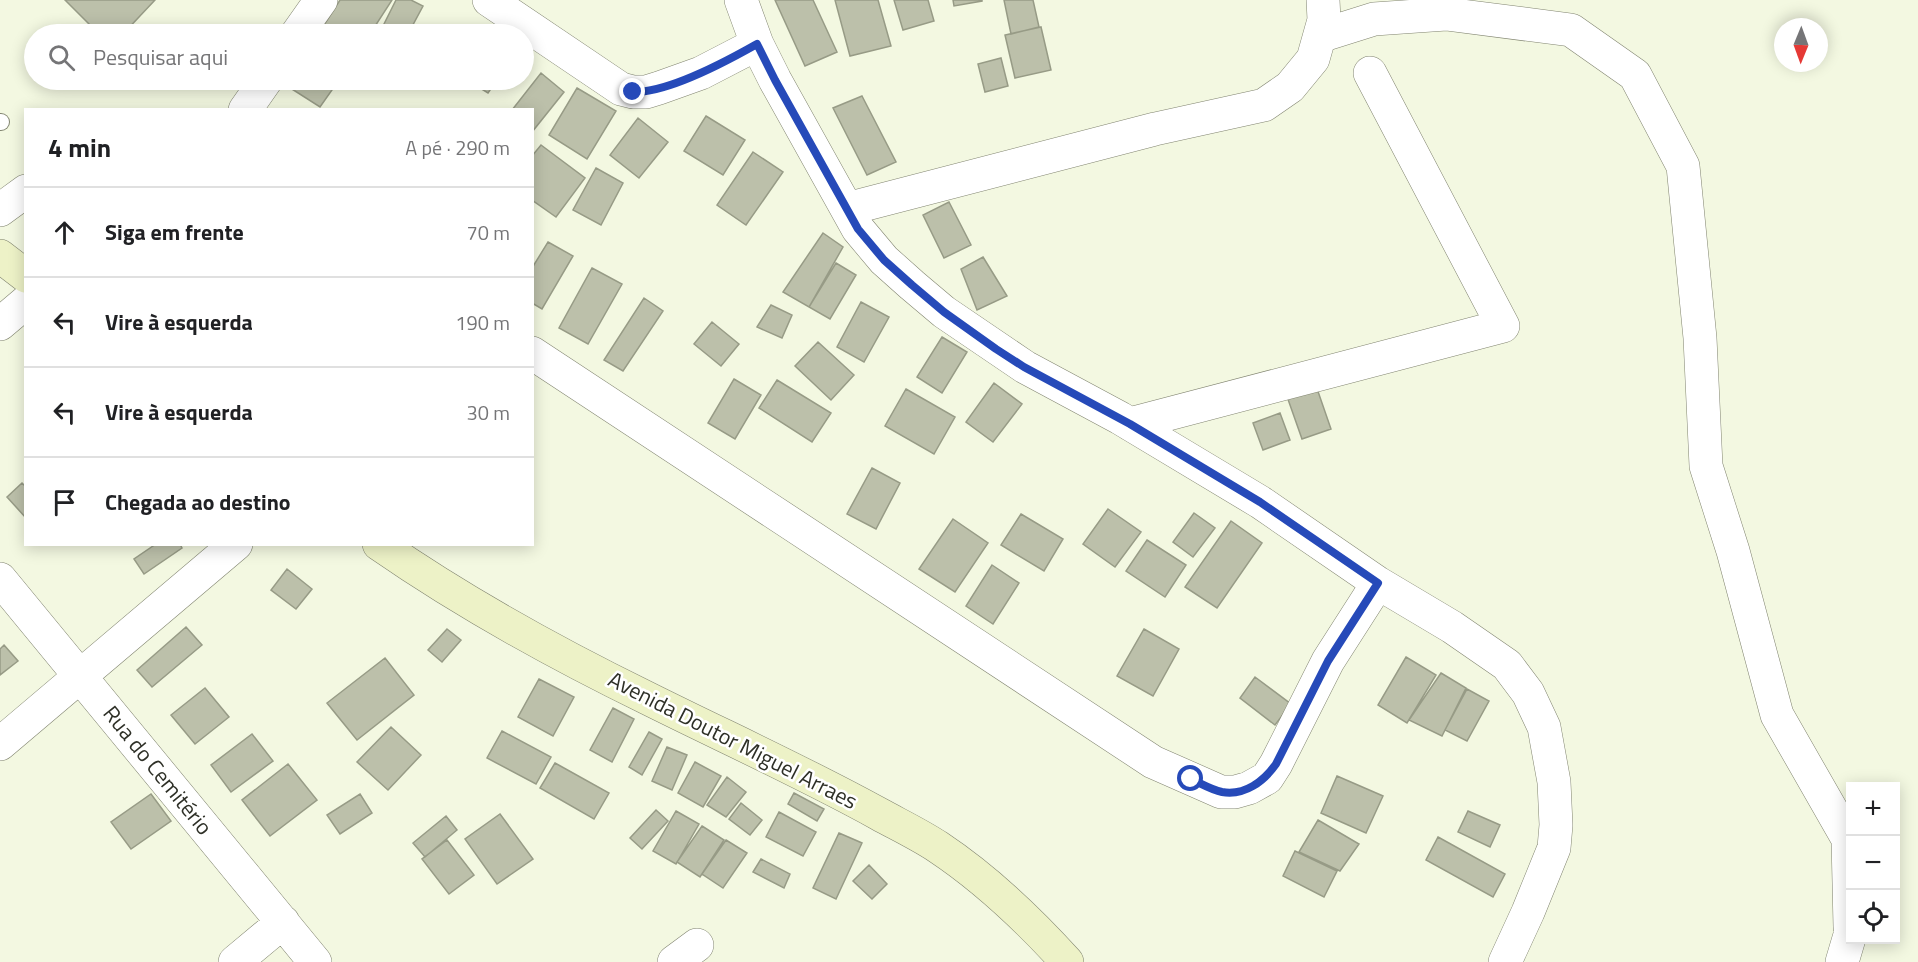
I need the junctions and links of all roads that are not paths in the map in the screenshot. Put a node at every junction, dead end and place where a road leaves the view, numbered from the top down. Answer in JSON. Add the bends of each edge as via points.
{"nodes":[{"id":1,"x":321,"y":0,"type":"edge"},
{"id":2,"x":489,"y":0,"type":"edge"},
{"id":3,"x":741,"y":0,"type":"edge"},
{"id":4,"x":1323,"y":0,"type":"edge"},
{"id":5,"x":304,"y":24,"type":"edge"},
{"id":6,"x":525,"y":24,"type":"edge"},
{"id":7,"x":534,"y":30,"type":"edge"},
{"id":8,"x":1320,"y":36,"type":"junction"},
{"id":9,"x":757,"y":44,"type":"junction"},
{"id":10,"x":1370,"y":73,"type":"dead end"},
{"id":11,"x":259,"y":90,"type":"edge"},
{"id":12,"x":246,"y":108,"type":"edge"},
{"id":13,"x":24,"y":192,"type":"edge"},
{"id":14,"x":847,"y":208,"type":"junction"},
{"id":15,"x":0,"y":210,"type":"edge"},
{"id":16,"x":0,"y":256,"type":"edge"},
{"id":17,"x":24,"y":274,"type":"edge"},
{"id":18,"x":24,"y":304,"type":"edge"},
{"id":19,"x":0,"y":324,"type":"edge"},
{"id":20,"x":534,"y":354,"type":"edge"},
{"id":21,"x":1130,"y":424,"type":"junction"},
{"id":22,"x":234,"y":546,"type":"edge"},
{"id":23,"x":382,"y":546,"type":"edge"},
{"id":24,"x":0,"y":579,"type":"edge"},
{"id":25,"x":1378,"y":583,"type":"junction"},
{"id":26,"x":81,"y":677,"type":"junction"},
{"id":27,"x":0,"y":744,"type":"edge"},
{"id":28,"x":1850,"y":890,"type":"edge"},
{"id":29,"x":283,"y":922,"type":"junction"},
{"id":30,"x":1848,"y":944,"type":"edge"},
{"id":31,"x":235,"y":962,"type":"edge"},
{"id":32,"x":315,"y":962,"type":"edge"},
{"id":33,"x":1067,"y":962,"type":"edge"},
{"id":34,"x":1505,"y":962,"type":"edge"},
{"id":35,"x":1842,"y":962,"type":"edge"}],
"edges":[{"from":1,"to":5,"type":"street"},
{"from":2,"to":6,"type":"street"},
{"from":3,"to":9,"type":"street"},
{"from":4,"to":8,"type":"street"},
{"from":7,"to":9,"type":"street","via":[[621,89],[633,92],[646,92],[701,73]]},
{"from":8,"to":14,"type":"street","via":[[1313,59],[1290,87],[1264,105]]},
{"from":8,"to":28,"type":"street","via":[[1374,19],[1446,14],[1571,30],[1635,75],[1683,166],[1700,338],[1706,466],[1777,715],[1848,839]]},
{"from":9,"to":14,"type":"street"},
{"from":10,"to":21,"type":"street","via":[[1503,326]]},
{"from":11,"to":12,"type":"street"},
{"from":13,"to":15,"type":"street"},
{"from":14,"to":21,"type":"street","via":[[858,229],[884,260],[944,312],[1024,367]]},
{"from":16,"to":17,"type":"main road"},
{"from":18,"to":19,"type":"street"},
{"from":20,"to":25,"type":"street","via":[[1153,762],[1221,792],[1249,788],[1267,778],[1328,661]]},
{"from":21,"to":25,"type":"street","via":[[1260,502]]},
{"from":22,"to":26,"type":"street"},
{"from":23,"to":33,"type":"main road","name":"Avenida Doutor Miguel Arraes","via":[[512,627],[937,846],[993,890]]},
{"from":24,"to":26,"type":"street","name":"Rua do Cemitério"},
{"from":25,"to":34,"type":"street","via":[[1507,665],[1528,693],[1544,727],[1554,782],[1554,848]]},
{"from":26,"to":27,"type":"street"},
{"from":26,"to":29,"type":"street","name":"Rua do Cemitério"},
{"from":29,"to":31,"type":"street"},
{"from":29,"to":32,"type":"street","name":"Rua do Cemitério"},
{"from":30,"to":35,"type":"street"}]}
